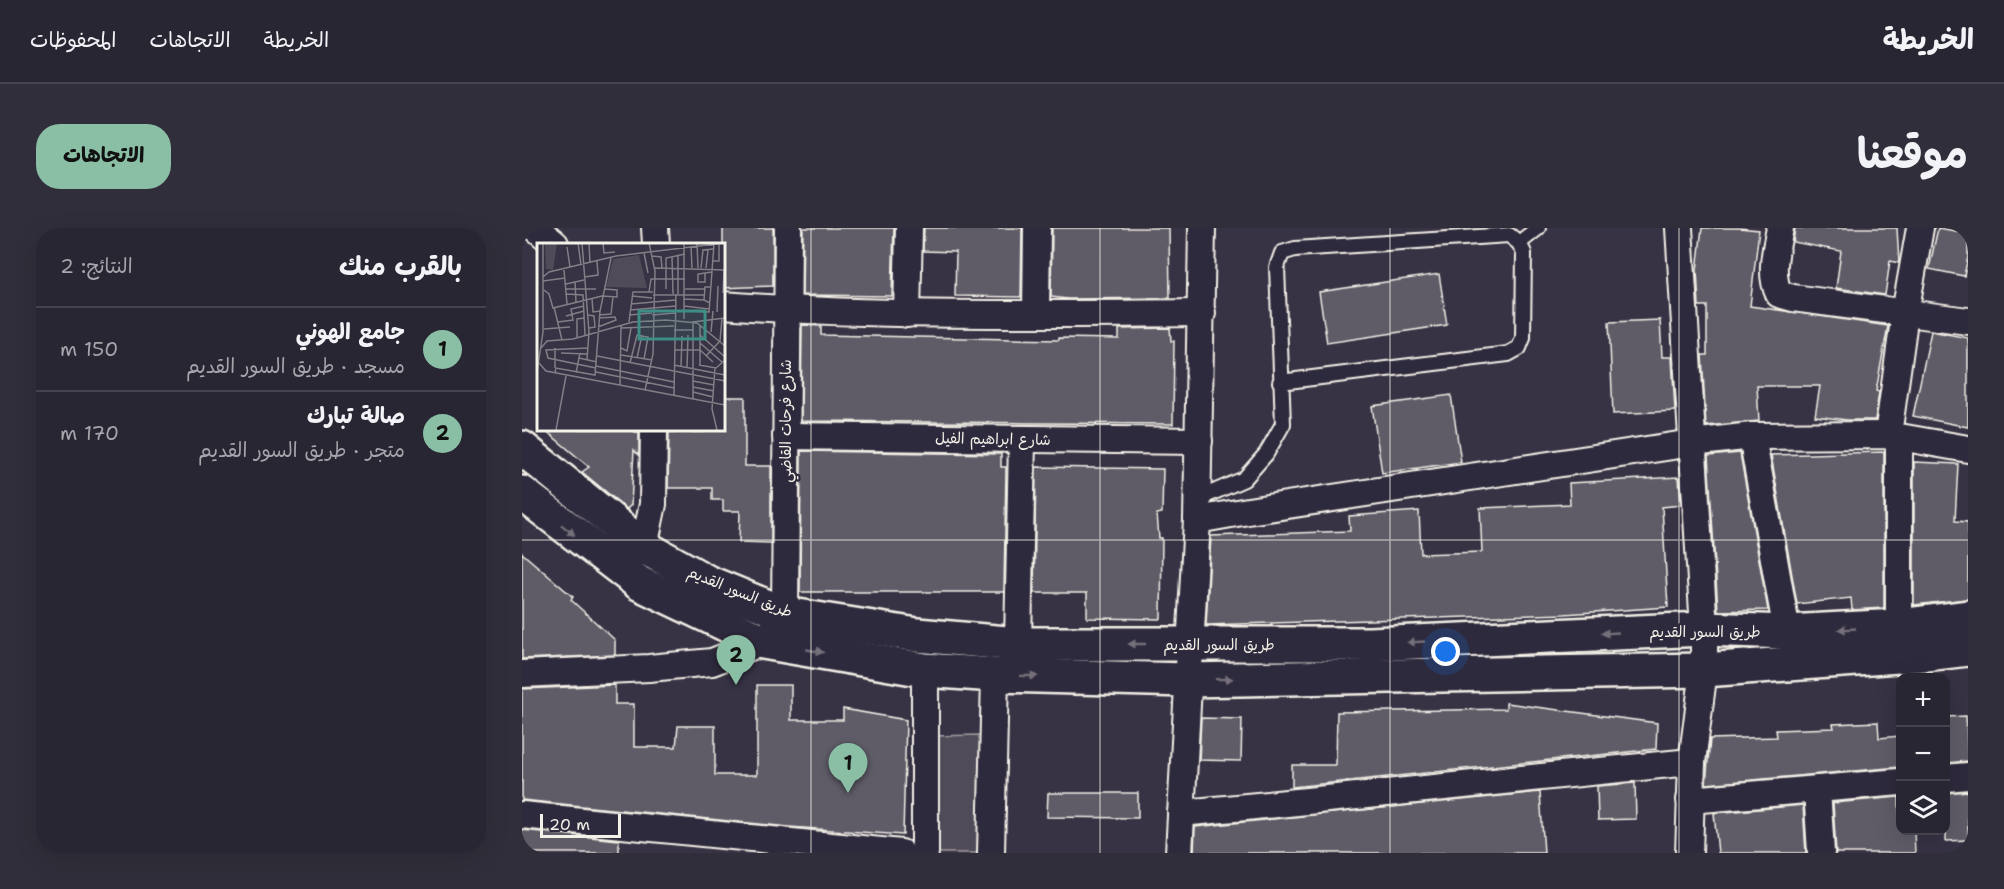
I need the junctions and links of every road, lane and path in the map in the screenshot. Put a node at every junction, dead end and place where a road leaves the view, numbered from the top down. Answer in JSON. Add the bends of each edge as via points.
{"nodes":[{"id":1,"x":536,"y":228,"type":"edge"},
{"id":2,"x":655,"y":228,"type":"edge"},
{"id":3,"x":788,"y":228,"type":"edge"},
{"id":4,"x":909,"y":228,"type":"edge"},
{"id":5,"x":1037,"y":228,"type":"edge"},
{"id":6,"x":1202,"y":228,"type":"edge"},
{"id":7,"x":1538,"y":228,"type":"edge"},
{"id":8,"x":1679,"y":228,"type":"edge"},
{"id":9,"x":1780,"y":228,"type":"edge"},
{"id":10,"x":1920,"y":228,"type":"edge"},
{"id":11,"x":554,"y":243,"type":"edge"},
{"id":12,"x":656,"y":243,"type":"edge"},
{"id":13,"x":1520,"y":243,"type":"junction"},
{"id":14,"x":724,"y":305,"type":"edge"},
{"id":15,"x":787,"y":310,"type":"junction"},
{"id":16,"x":907,"y":314,"type":"junction"},
{"id":17,"x":1036,"y":314,"type":"junction"},
{"id":18,"x":1202,"y":314,"type":"junction"},
{"id":19,"x":1905,"y":314,"type":"junction"},
{"id":20,"x":1968,"y":321,"type":"edge"},
{"id":21,"x":1280,"y":382,"type":"junction"},
{"id":22,"x":654,"y":430,"type":"edge"},
{"id":23,"x":786,"y":436,"type":"junction"},
{"id":24,"x":1752,"y":436,"type":"junction"},
{"id":25,"x":1893,"y":436,"type":"junction"},
{"id":26,"x":1022,"y":439,"type":"junction"},
{"id":27,"x":1199,"y":441,"type":"junction"},
{"id":28,"x":1692,"y":443,"type":"junction"},
{"id":29,"x":522,"y":448,"type":"edge"},
{"id":30,"x":1968,"y":449,"type":"edge"},
{"id":31,"x":522,"y":493,"type":"edge"},
{"id":32,"x":1198,"y":510,"type":"junction"},
{"id":33,"x":644,"y":547,"type":"junction"},
{"id":34,"x":785,"y":614,"type":"junction"},
{"id":35,"x":1968,"y":617,"type":"edge"},
{"id":36,"x":1899,"y":626,"type":"junction"},
{"id":37,"x":1704,"y":629,"type":"junction"},
{"id":38,"x":1787,"y":632,"type":"junction"},
{"id":39,"x":763,"y":642,"type":"junction"},
{"id":40,"x":1018,"y":644,"type":"junction"},
{"id":41,"x":1190,"y":645,"type":"junction"},
{"id":42,"x":1968,"y":649,"type":"edge"},
{"id":43,"x":925,"y":670,"type":"junction"},
{"id":44,"x":1704,"y":670,"type":"junction"},
{"id":45,"x":522,"y":674,"type":"edge"},
{"id":46,"x":995,"y":675,"type":"junction"},
{"id":47,"x":1187,"y":680,"type":"junction"},
{"id":48,"x":1692,"y":762,"type":"junction"},
{"id":49,"x":1968,"y":776,"type":"edge"},
{"id":50,"x":1950,"y":778,"type":"edge"},
{"id":51,"x":1896,"y":782,"type":"edge"},
{"id":52,"x":1817,"y":789,"type":"junction"},
{"id":53,"x":1690,"y":800,"type":"junction"},
{"id":54,"x":1181,"y":813,"type":"junction"},
{"id":55,"x":522,"y":815,"type":"edge"},
{"id":56,"x":901,"y":853,"type":"edge"},
{"id":57,"x":925,"y":853,"type":"edge"},
{"id":58,"x":991,"y":853,"type":"edge"},
{"id":59,"x":1179,"y":853,"type":"edge"},
{"id":60,"x":1689,"y":853,"type":"edge"},
{"id":61,"x":1821,"y":853,"type":"edge"}],
"edges":[{"from":1,"to":11,"type":"street"},
{"from":2,"to":12,"type":"street"},
{"from":3,"to":15,"type":"street","name":"شارع فرحات القاضي"},
{"from":4,"to":16,"type":"street"},
{"from":5,"to":17,"type":"street"},
{"from":6,"to":18,"type":"street"},
{"from":7,"to":13,"type":"lane"},
{"from":8,"to":28,"type":"street"},
{"from":9,"to":19,"type":"street","via":[[1774,258],[1774,285],[1779,294]]},
{"from":10,"to":19,"type":"street"},
{"from":13,"to":21,"type":"lane","via":[[1524,252],[1520,348],[1508,354]]},
{"from":13,"to":21,"type":"lane","via":[[1509,235],[1282,253],[1277,267]]},
{"from":14,"to":15,"type":"street"},
{"from":15,"to":16,"type":"street"},
{"from":15,"to":23,"type":"street","name":"شارع فرحات القاضي"},
{"from":16,"to":17,"type":"street"},
{"from":17,"to":18,"type":"street"},
{"from":18,"to":27,"type":"street"},
{"from":19,"to":20,"type":"street"},
{"from":19,"to":25,"type":"street"},
{"from":21,"to":32,"type":"lane","via":[[1283,424],[1266,454],[1244,479]]},
{"from":22,"to":33,"type":"street","via":[[653,504]]},
{"from":23,"to":26,"type":"street","name":"شارع ابراهيم الفيل"},
{"from":23,"to":34,"type":"street","name":"شارع فرحات القاضي"},
{"from":24,"to":25,"type":"street"},
{"from":24,"to":28,"type":"street"},
{"from":24,"to":38,"type":"street"},
{"from":25,"to":30,"type":"street"},
{"from":25,"to":36,"type":"street"},
{"from":26,"to":27,"type":"street","name":"شارع ابراهيم الفيل"},
{"from":26,"to":40,"type":"street"},
{"from":27,"to":32,"type":"street"},
{"from":28,"to":32,"type":"street","via":[[1248,511]]},
{"from":28,"to":37,"type":"street"},
{"from":29,"to":33,"type":"main road","name":"طريق السور القديم"},
{"from":31,"to":39,"type":"main road","one_way":true,"via":[[639,584]]},
{"from":32,"to":41,"type":"street"},
{"from":33,"to":34,"type":"main road","name":"طريق السور القديم","via":[[707,582]]},
{"from":34,"to":39,"type":"street"},
{"from":34,"to":40,"type":"main road","name":"طريق السور القديم"},
{"from":35,"to":36,"type":"main road","name":"طريق السور القديم"},
{"from":36,"to":38,"type":"main road","name":"طريق السور القديم","one_way":true},
{"from":37,"to":38,"type":"main road","name":"طريق السور القديم"},
{"from":37,"to":41,"type":"main road","name":"طريق السور القديم","one_way":true,"via":[[1371,644]]},
{"from":37,"to":44,"type":"street"},
{"from":39,"to":43,"type":"main road","one_way":true},
{"from":39,"to":45,"type":"street","via":[[712,662]]},
{"from":41,"to":40,"type":"main road","name":"طريق السور القديم","one_way":true},
{"from":41,"to":47,"type":"street"},
{"from":42,"to":44,"type":"main road"},
{"from":43,"to":46,"type":"main road"},
{"from":43,"to":57,"type":"street"},
{"from":47,"to":44,"type":"main road","one_way":true},
{"from":44,"to":48,"type":"street"},
{"from":46,"to":47,"type":"main road","one_way":true},
{"from":46,"to":58,"type":"street"},
{"from":47,"to":54,"type":"street"},
{"from":48,"to":53,"type":"street"},
{"from":48,"to":54,"type":"street"},
{"from":49,"to":50,"type":"street"},
{"from":51,"to":52,"type":"street"},
{"from":52,"to":53,"type":"street"},
{"from":52,"to":61,"type":"street"},
{"from":53,"to":60,"type":"street"},
{"from":54,"to":59,"type":"street"},
{"from":55,"to":56,"type":"street"}]}
